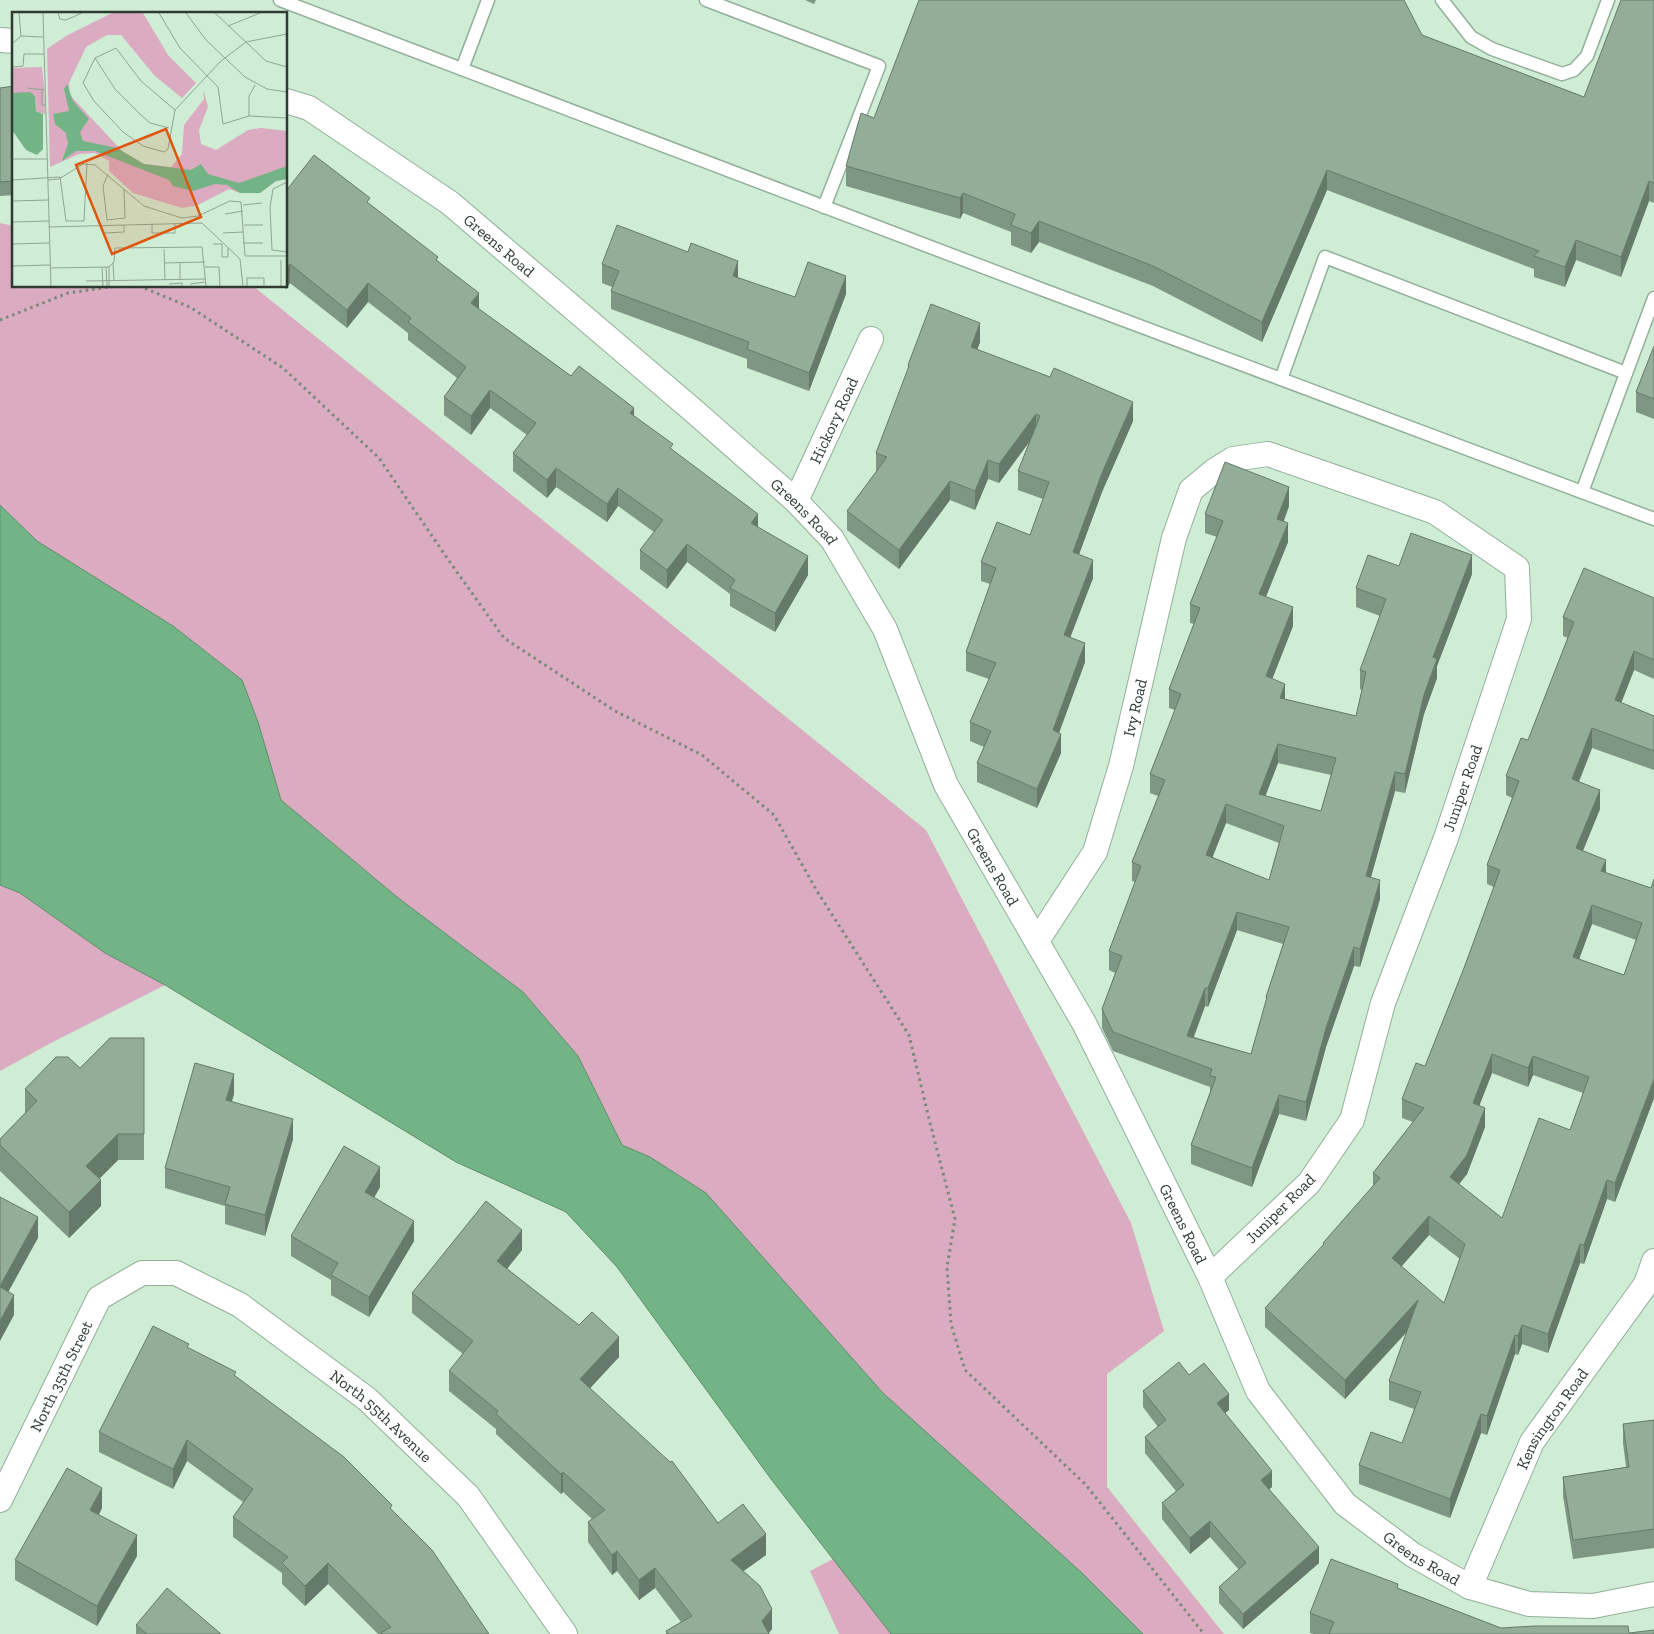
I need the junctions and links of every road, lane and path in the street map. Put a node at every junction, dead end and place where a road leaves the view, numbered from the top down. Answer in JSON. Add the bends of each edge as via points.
{"nodes":[{"id":1,"x":280,"y":0,"type":"edge"},
{"id":2,"x":488,"y":0,"type":"edge"},
{"id":3,"x":706,"y":0,"type":"edge"},
{"id":4,"x":1442,"y":0,"type":"edge"},
{"id":5,"x":1608,"y":0,"type":"edge"},
{"id":6,"x":462,"y":69,"type":"junction"},
{"id":7,"x":288,"y":102,"type":"edge"},
{"id":8,"x":824,"y":207,"type":"junction"},
{"id":9,"x":102,"y":288,"type":"edge"},
{"id":10,"x":145,"y":288,"type":"edge"},
{"id":11,"x":1654,"y":298,"type":"edge"},
{"id":12,"x":0,"y":320,"type":"edge"},
{"id":13,"x":871,"y":339,"type":"dead end"},
{"id":14,"x":1626,"y":373,"type":"junction"},
{"id":15,"x":1281,"y":379,"type":"junction"},
{"id":16,"x":1214,"y":471,"type":"joint"},
{"id":17,"x":1582,"y":492,"type":"junction"},
{"id":18,"x":796,"y":501,"type":"junction"},
{"id":19,"x":1654,"y":519,"type":"edge"},
{"id":20,"x":1037,"y":941,"type":"junction"},
{"id":21,"x":1654,"y":1261,"type":"edge"},
{"id":22,"x":142,"y":1273,"type":"joint"},
{"id":23,"x":1210,"y":1277,"type":"junction"},
{"id":24,"x":0,"y":1500,"type":"edge"},
{"id":25,"x":1470,"y":1587,"type":"junction"},
{"id":26,"x":1654,"y":1594,"type":"edge"},
{"id":27,"x":565,"y":1634,"type":"edge"},
{"id":28,"x":1204,"y":1634,"type":"edge"}],
"edges":[{"from":1,"to":6,"type":"lane"},
{"from":2,"to":6,"type":"lane"},
{"from":3,"to":8,"type":"lane","via":[[879,66]]},
{"from":4,"to":5,"type":"lane","via":[[1472,38],[1492,49],[1562,74],[1574,70],[1588,56]]},
{"from":6,"to":8,"type":"lane"},
{"from":7,"to":18,"type":"street","name":"Greens Road","via":[[309,108],[450,203]]},
{"from":8,"to":15,"type":"lane"},
{"from":9,"to":12,"type":"path","via":[[68,293]]},
{"from":10,"to":28,"type":"path","via":[[190,307],[283,368],[379,458],[504,638],[614,711],[702,755],[774,815],[817,891],[909,1035],[955,1219],[947,1267],[951,1324],[965,1370],[1086,1485]]},
{"from":11,"to":14,"type":"lane"},
{"from":13,"to":18,"type":"street","name":"Hickory Road"},
{"from":14,"to":15,"type":"lane","via":[[1325,256]]},
{"from":14,"to":17,"type":"lane"},
{"from":15,"to":17,"type":"lane"},
{"from":16,"to":20,"type":"street","name":"Ivy Road","via":[[1191,490],[1174,538],[1121,766],[1095,852]]},
{"from":16,"to":23,"type":"street","name":"Juniper Road","via":[[1233,459],[1268,454],[1435,512],[1518,568],[1519,619],[1446,838],[1383,1003],[1352,1120],[1309,1183]]},
{"from":17,"to":19,"type":"lane"},
{"from":18,"to":20,"type":"street","name":"Greens Road","via":[[832,539],[885,629],[946,785]]},
{"from":20,"to":23,"type":"street","name":"Greens Road","via":[[1084,1023]]},
{"from":21,"to":25,"type":"street","name":"Kensington Road","via":[[1646,1284],[1532,1442]]},
{"from":22,"to":24,"type":"street","name":"North 35th Street","via":[[99,1298]]},
{"from":22,"to":27,"type":"street","name":"North 55th Avenue","via":[[176,1273],[240,1305],[367,1399],[468,1496]]},
{"from":23,"to":25,"type":"street","name":"Greens Road","via":[[1258,1391],[1345,1504],[1413,1555]]},
{"from":25,"to":26,"type":"street","name":"Greens Road","via":[[1529,1604],[1593,1606]]}]}
